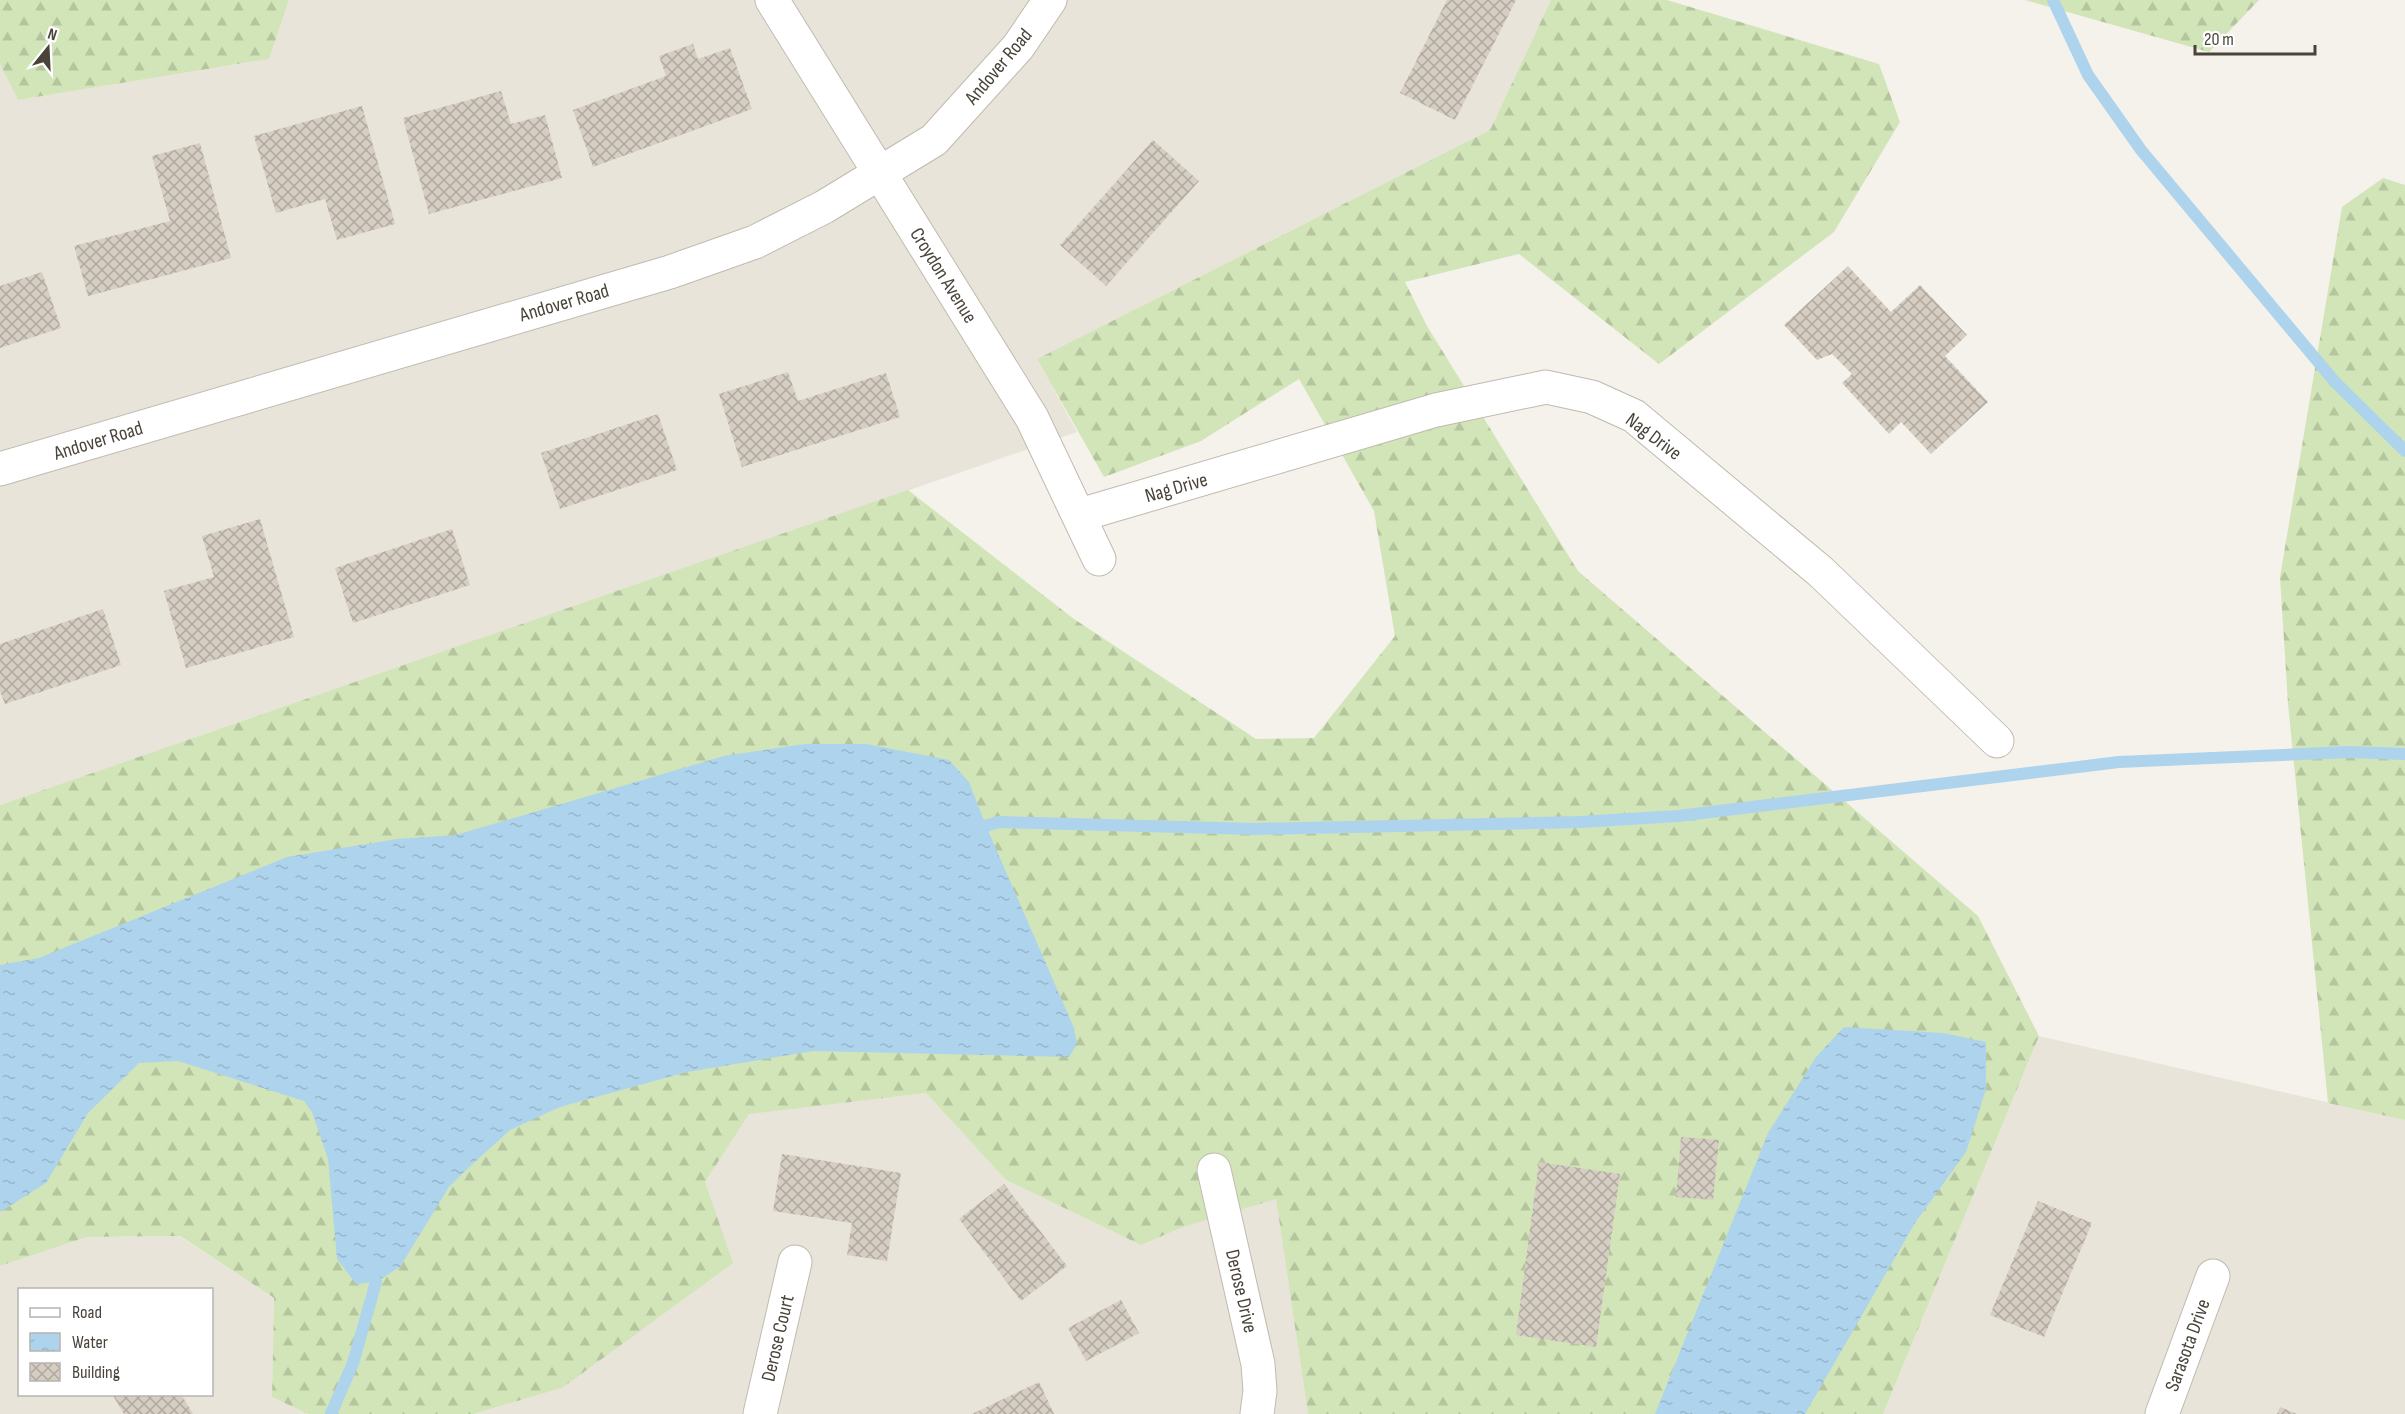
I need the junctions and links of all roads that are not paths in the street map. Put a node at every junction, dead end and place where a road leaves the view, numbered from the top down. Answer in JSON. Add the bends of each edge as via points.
{"nodes":[{"id":1,"x":772,"y":0,"type":"edge"},
{"id":2,"x":1050,"y":0,"type":"edge"},
{"id":3,"x":880,"y":174,"type":"junction"},
{"id":4,"x":0,"y":470,"type":"edge"},
{"id":5,"x":1080,"y":515,"type":"junction"},
{"id":6,"x":1099,"y":559,"type":"dead end"},
{"id":7,"x":1997,"y":741,"type":"dead end"},
{"id":8,"x":1214,"y":1170,"type":"dead end"},
{"id":9,"x":795,"y":1262,"type":"dead end"},
{"id":10,"x":2213,"y":1276,"type":"dead end"},
{"id":11,"x":760,"y":1414,"type":"edge"},
{"id":12,"x":1257,"y":1414,"type":"edge"},
{"id":13,"x":2162,"y":1414,"type":"edge"}],
"edges":[{"from":1,"to":3,"type":"street","name":"Croydon Avenue"},
{"from":2,"to":3,"type":"street","name":"Andover Road","via":[[1018,47],[934,140]]},
{"from":3,"to":4,"type":"street","name":"Andover Road","via":[[755,242],[670,272]]},
{"from":3,"to":5,"type":"street","name":"Croydon Avenue","via":[[1032,418]]},
{"from":5,"to":6,"type":"street","name":"Croydon Avenue"},
{"from":5,"to":7,"type":"street","name":"Nag Drive","via":[[1436,410],[1546,387],[1592,398],[1634,416],[1821,572]]},
{"from":8,"to":12,"type":"street","name":"Derose Drive","via":[[1258,1364]]},
{"from":9,"to":11,"type":"street","name":"Derose Court"},
{"from":10,"to":13,"type":"street","name":"Sarasota Drive"}]}
